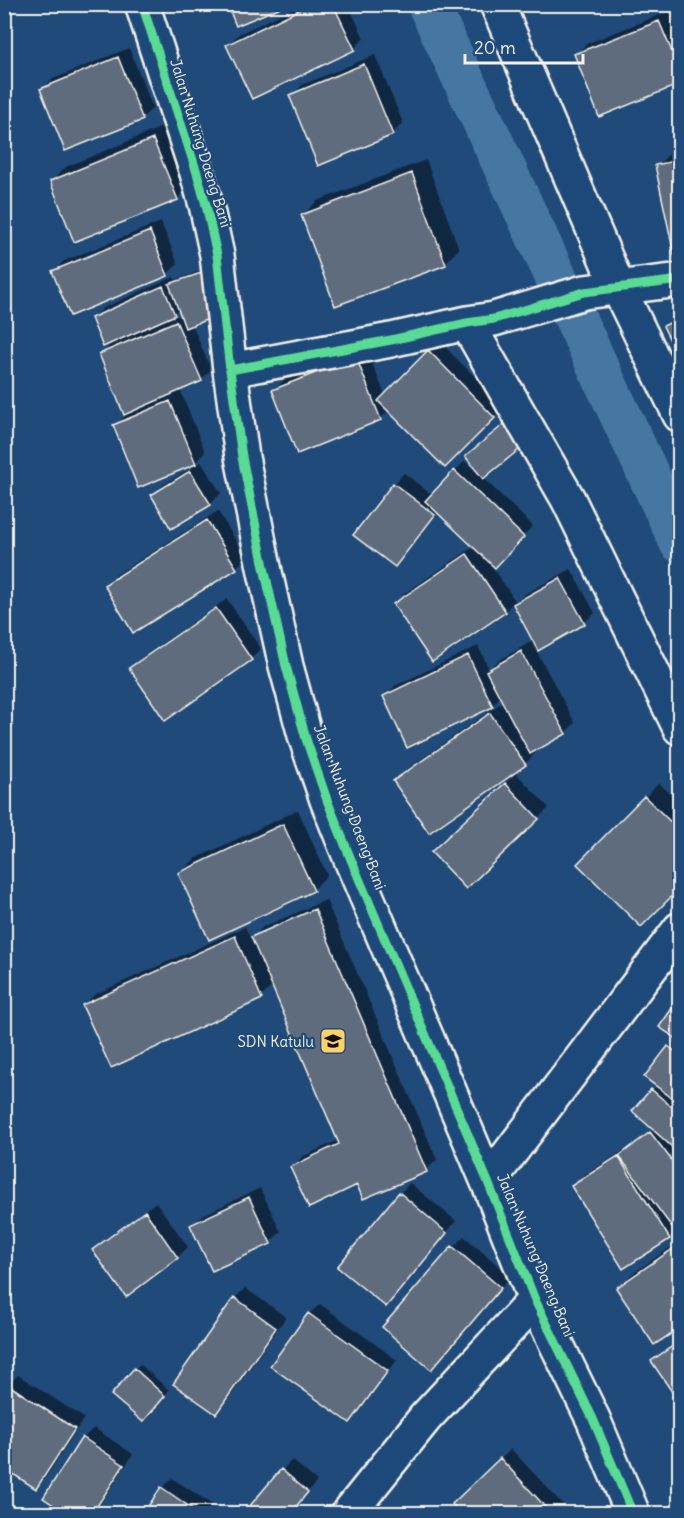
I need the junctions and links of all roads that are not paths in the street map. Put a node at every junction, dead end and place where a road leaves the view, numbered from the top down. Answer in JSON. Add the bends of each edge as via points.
{"nodes":[{"id":1,"x":142,"y":4,"type":"edge"},
{"id":2,"x":497,"y":4,"type":"edge"},
{"id":3,"x":680,"y":280,"type":"edge"},
{"id":4,"x":618,"y":287,"type":"junction"},
{"id":5,"x":480,"y":321,"type":"junction"},
{"id":6,"x":230,"y":370,"type":"junction"},
{"id":7,"x":680,"y":415,"type":"edge"},
{"id":8,"x":680,"y":728,"type":"edge"},
{"id":9,"x":680,"y":929,"type":"edge"},
{"id":10,"x":488,"y":1182,"type":"junction"},
{"id":11,"x":536,"y":1300,"type":"junction"},
{"id":12,"x":348,"y":1514,"type":"edge"},
{"id":13,"x":633,"y":1514,"type":"edge"}],
"edges":[{"from":1,"to":6,"type":"street","name":"Jalan Nuhung Daeng Bani","via":[[206,205],[217,255]]},
{"from":2,"to":4,"type":"street"},
{"from":3,"to":4,"type":"street"},
{"from":4,"to":5,"type":"street","via":[[584,292]]},
{"from":4,"to":7,"type":"street"},
{"from":5,"to":6,"type":"street"},
{"from":5,"to":8,"type":"street"},
{"from":6,"to":10,"type":"street","name":"Jalan Nuhung Daeng Bani","via":[[242,457],[265,572],[306,739],[352,862]]},
{"from":9,"to":10,"type":"street"},
{"from":10,"to":11,"type":"street","name":"Jalan Nuhung Daeng Bani"},
{"from":11,"to":12,"type":"street","via":[[425,1418]]},
{"from":11,"to":13,"type":"street","name":"Jalan Nuhung Daeng Bani"}]}
